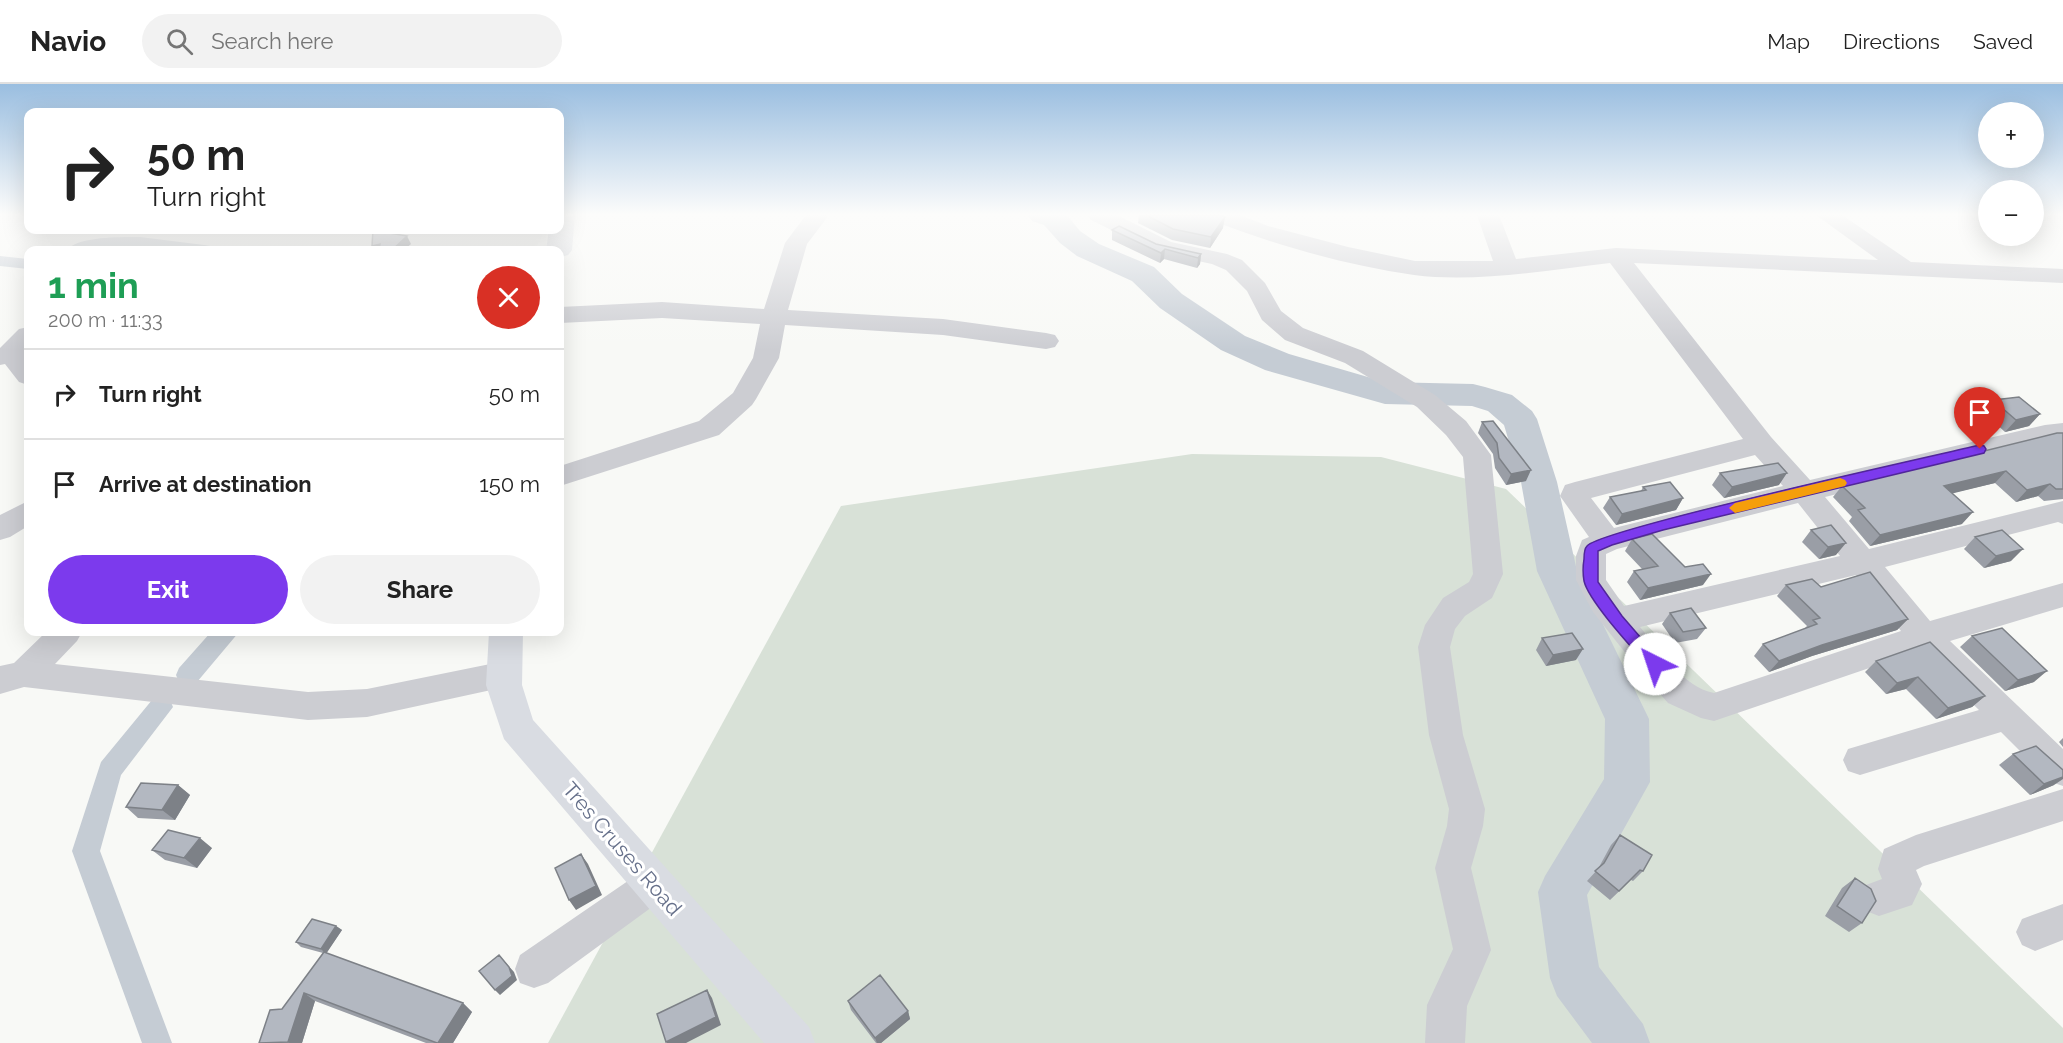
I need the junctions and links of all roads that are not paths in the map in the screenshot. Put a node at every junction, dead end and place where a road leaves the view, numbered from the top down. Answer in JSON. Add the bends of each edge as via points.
{"nodes":[{"id":1,"x":791,"y":260,"type":"edge"},
{"id":2,"x":1221,"y":260,"type":"edge"},
{"id":3,"x":1374,"y":260,"type":"edge"},
{"id":4,"x":1504,"y":260,"type":"edge"},
{"id":5,"x":1573,"y":260,"type":"edge"},
{"id":6,"x":1620,"y":260,"type":"edge"},
{"id":7,"x":1722,"y":260,"type":"edge"},
{"id":8,"x":1893,"y":260,"type":"edge"},
{"id":9,"x":1507,"y":267,"type":"junction"},
{"id":10,"x":1905,"y":268,"type":"junction"},
{"id":11,"x":2063,"y":276,"type":"edge"},
{"id":12,"x":564,"y":315,"type":"edge"},
{"id":13,"x":774,"y":316,"type":"junction"},
{"id":14,"x":24,"y":338,"type":"edge"},
{"id":15,"x":1046,"y":341,"type":"dead end"},
{"id":16,"x":5,"y":355,"type":"edge"},
{"id":17,"x":24,"y":372,"type":"edge"},
{"id":18,"x":2057,"y":438,"type":"edge"},
{"id":19,"x":1761,"y":444,"type":"junction"},
{"id":20,"x":564,"y":475,"type":"edge"},
{"id":21,"x":1805,"y":492,"type":"junction"},
{"id":22,"x":2063,"y":513,"type":"edge"},
{"id":23,"x":24,"y":515,"type":"edge"},
{"id":24,"x":0,"y":530,"type":"edge"},
{"id":25,"x":1608,"y":541,"type":"junction"},
{"id":26,"x":1862,"y":562,"type":"junction"},
{"id":27,"x":2063,"y":595,"type":"edge"},
{"id":28,"x":1617,"y":620,"type":"junction"},
{"id":29,"x":61,"y":636,"type":"edge"},
{"id":30,"x":506,"y":636,"type":"edge"},
{"id":31,"x":1924,"y":636,"type":"junction"},
{"id":32,"x":505,"y":674,"type":"junction"},
{"id":33,"x":12,"y":677,"type":"edge"},
{"id":34,"x":2007,"y":716,"type":"junction"},
{"id":35,"x":1860,"y":760,"type":"dead end"},
{"id":36,"x":2058,"y":760,"type":"edge"},
{"id":37,"x":2063,"y":805,"type":"edge"},
{"id":38,"x":654,"y":884,"type":"junction"},
{"id":39,"x":1879,"y":898,"type":"dead end"},
{"id":40,"x":534,"y":969,"type":"dead end"},
{"id":41,"x":793,"y":1043,"type":"edge"},
{"id":42,"x":1446,"y":1043,"type":"edge"}],
"edges":[{"from":1,"to":13,"type":"street"},
{"from":2,"to":42,"type":"street","via":[[1234,265],[1257,288],[1271,315],[1294,334],[1354,357],[1426,400],[1477,455],[1488,574],[1481,590],[1454,608],[1441,625],[1434,647],[1446,735],[1467,809],[1453,868],[1472,950],[1447,1005]]},
{"from":3,"to":9,"type":"street","via":[[1415,268]]},
{"from":4,"to":9,"type":"street"},
{"from":5,"to":9,"type":"street"},
{"from":6,"to":19,"type":"street"},
{"from":7,"to":10,"type":"street"},
{"from":8,"to":10,"type":"street"},
{"from":10,"to":11,"type":"street"},
{"from":12,"to":13,"type":"street","via":[[662,310]]},
{"from":13,"to":15,"type":"street","via":[[943,327]]},
{"from":13,"to":20,"type":"street","via":[[766,358],[743,399],[709,428]]},
{"from":14,"to":16,"type":"street"},
{"from":16,"to":17,"type":"street"},
{"from":18,"to":21,"type":"street"},
{"from":19,"to":21,"type":"street"},
{"from":19,"to":25,"type":"street","via":[[1575,492],[1578,505]]},
{"from":21,"to":25,"type":"street"},
{"from":21,"to":26,"type":"street"},
{"from":22,"to":26,"type":"street"},
{"from":23,"to":24,"type":"street"},
{"from":25,"to":28,"type":"street","via":[[1592,548],[1591,582]]},
{"from":26,"to":28,"type":"street"},
{"from":26,"to":31,"type":"street"},
{"from":27,"to":31,"type":"street"},
{"from":28,"to":31,"type":"street","via":[[1681,693],[1698,704],[1714,707]]},
{"from":29,"to":33,"type":"street"},
{"from":30,"to":32,"type":"main road","name":"Tres Cruses Road"},
{"from":31,"to":34,"type":"street"},
{"from":32,"to":33,"type":"street","via":[[367,703],[308,706]]},
{"from":32,"to":38,"type":"main road","name":"Tres Cruses Road","via":[[504,685],[517,728]]},
{"from":34,"to":35,"type":"street"},
{"from":34,"to":36,"type":"street"},
{"from":37,"to":39,"type":"street","via":[[1897,861],[1903,884],[1899,891]]},
{"from":38,"to":40,"type":"street"},
{"from":38,"to":41,"type":"main road","name":"Tres Cruses Road"}]}
